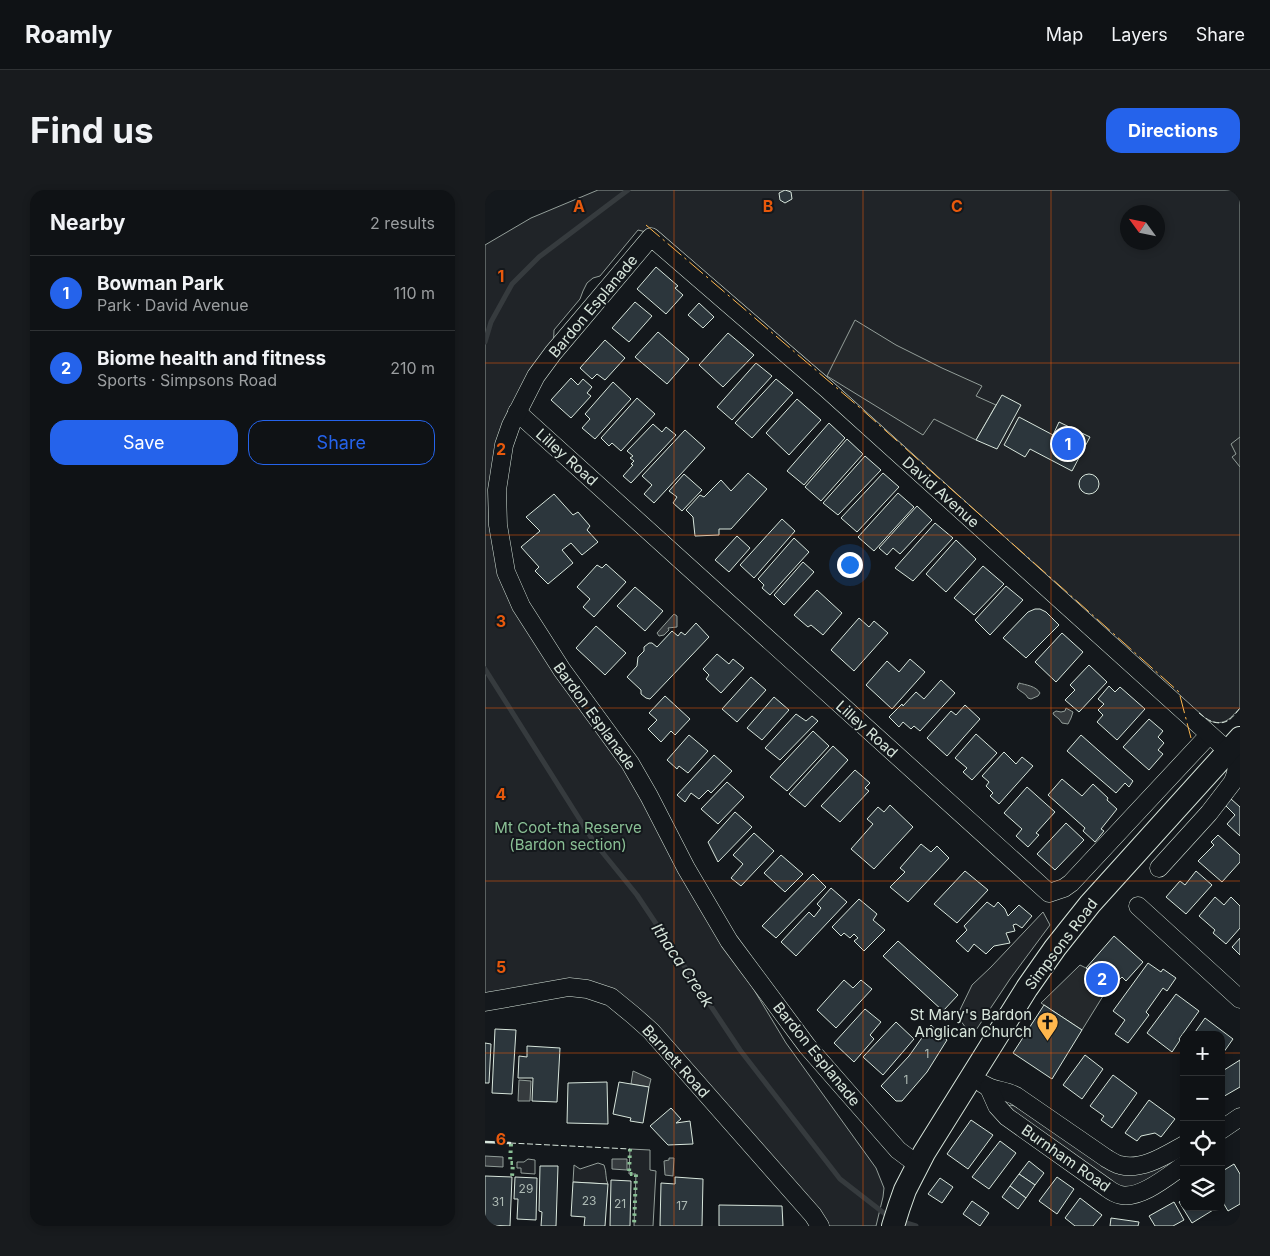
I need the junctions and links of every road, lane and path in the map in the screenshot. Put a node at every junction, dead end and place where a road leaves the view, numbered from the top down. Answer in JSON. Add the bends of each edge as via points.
{"nodes":[{"id":1,"x":651,"y":237,"type":"joint"},
{"id":2,"x":517,"y":412,"type":"junction"},
{"id":3,"x":1209,"y":735,"type":"junction"},
{"id":4,"x":1235,"y":743,"type":"edge"},
{"id":5,"x":1159,"y":868,"type":"dead end"},
{"id":6,"x":1138,"y":906,"type":"dead end"},
{"id":7,"x":1240,"y":999,"type":"edge"},
{"id":8,"x":485,"y":1002,"type":"edge"},
{"id":9,"x":980,"y":1082,"type":"junction"},
{"id":10,"x":1240,"y":1117,"type":"edge"},
{"id":11,"x":1225,"y":1127,"type":"edge"},
{"id":12,"x":1180,"y":1147,"type":"edge"},
{"id":13,"x":918,"y":1164,"type":"junction"},
{"id":14,"x":1182,"y":1166,"type":"edge"},
{"id":15,"x":896,"y":1216,"type":"edge"},
{"id":16,"x":820,"y":1226,"type":"edge"}],
"edges":[{"from":1,"to":2,"type":"street","name":"Bardon Esplanade","via":[[553,353],[536,376]]},
{"from":1,"to":3,"type":"street","name":"David Avenue","via":[[827,389]]},
{"from":2,"to":3,"type":"street","name":"Lilley Road","via":[[1049,893],[1071,883]]},
{"from":2,"to":13,"type":"street","name":"Bardon Esplanade","via":[[504,445],[497,499],[506,572],[521,606],[562,670],[630,763],[729,941],[807,1046],[898,1150]]},
{"from":3,"to":4,"type":"street","name":"David Avenue"},
{"from":4,"to":5,"type":"street","via":[[1237,772],[1232,784]]},
{"from":4,"to":9,"type":"main road","name":"Simpsons Road","via":[[1071,927],[1027,988]]},
{"from":6,"to":7,"type":"street"},
{"from":8,"to":16,"type":"street","name":"Barnett Road","via":[[569,987],[587,988],[611,997],[651,1032]]},
{"from":9,"to":12,"type":"street","name":"Burnham Road","via":[[1016,1096],[1120,1165],[1141,1165]]},
{"from":9,"to":13,"type":"main road","name":"Simpsons Road"},
{"from":9,"to":14,"type":"street","name":"Burnham Road","via":[[1007,1117],[1116,1193],[1129,1195],[1143,1191]]},
{"from":10,"to":11,"type":"street"},
{"from":13,"to":15,"type":"main road","name":"Simpsons Road"}]}
